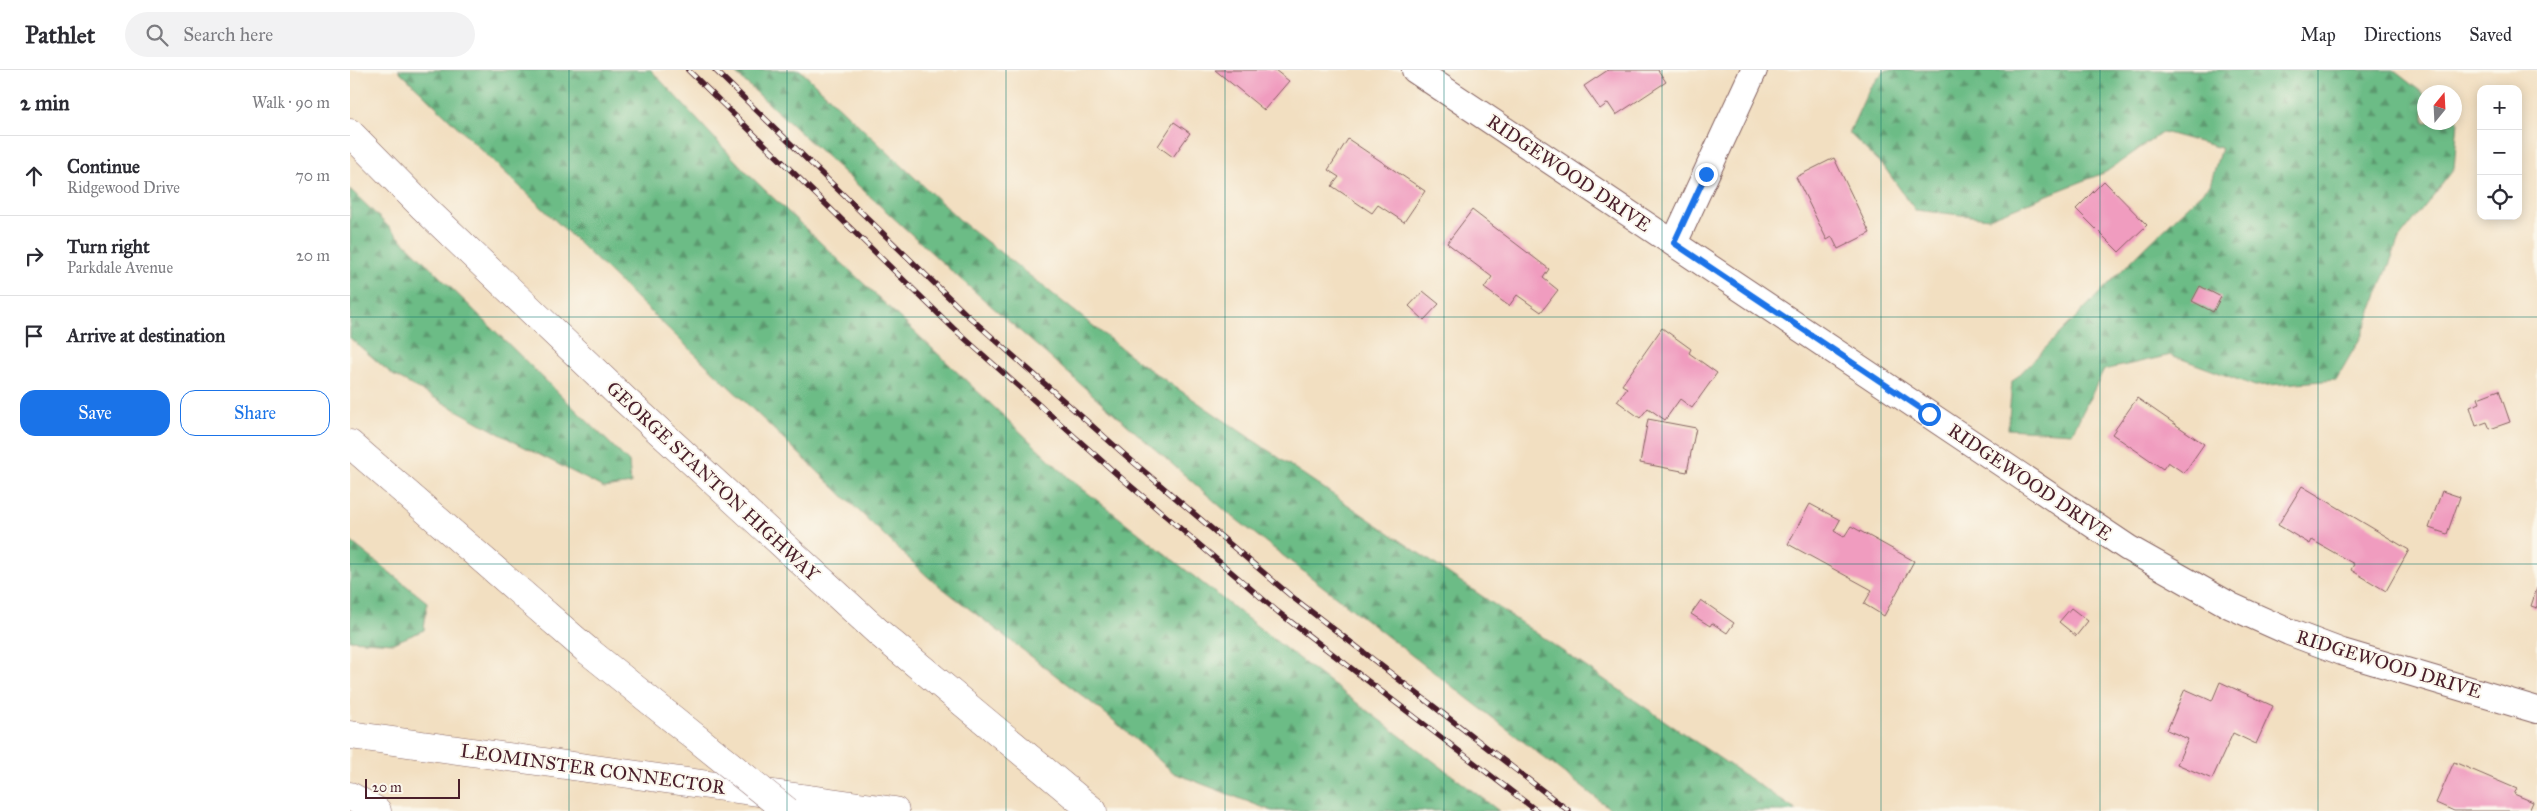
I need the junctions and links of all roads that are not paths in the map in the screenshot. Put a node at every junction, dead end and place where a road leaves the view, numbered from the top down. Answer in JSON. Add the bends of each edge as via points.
{"nodes":[{"id":1,"x":1415,"y":70,"type":"edge"},
{"id":2,"x":1754,"y":70,"type":"edge"},
{"id":3,"x":350,"y":133,"type":"edge"},
{"id":4,"x":1674,"y":243,"type":"junction"},
{"id":5,"x":350,"y":444,"type":"edge"},
{"id":6,"x":2537,"y":710,"type":"edge"},
{"id":7,"x":350,"y":736,"type":"edge"},
{"id":8,"x":350,"y":796,"type":"edge"},
{"id":9,"x":377,"y":811,"type":"edge"},
{"id":10,"x":787,"y":811,"type":"edge"},
{"id":11,"x":895,"y":811,"type":"edge"},
{"id":12,"x":1093,"y":811,"type":"edge"}],
"edges":[{"from":1,"to":4,"type":"street","name":"RIDGEWOOD DRIVE"},
{"from":2,"to":4,"type":"street"},
{"from":3,"to":12,"type":"main road","name":"GEORGE STANTON HIGHWAY","via":[[624,400],[878,632]]},
{"from":4,"to":6,"type":"street","name":"RIDGEWOOD DRIVE","via":[[2128,548],[2231,606],[2342,652]]},
{"from":5,"to":10,"type":"main road","bridge":true,"via":[[587,650]]},
{"from":7,"to":11,"type":"main road","name":"LEOMINSTER CONNECTOR"},
{"from":8,"to":9,"type":"main road"}]}
